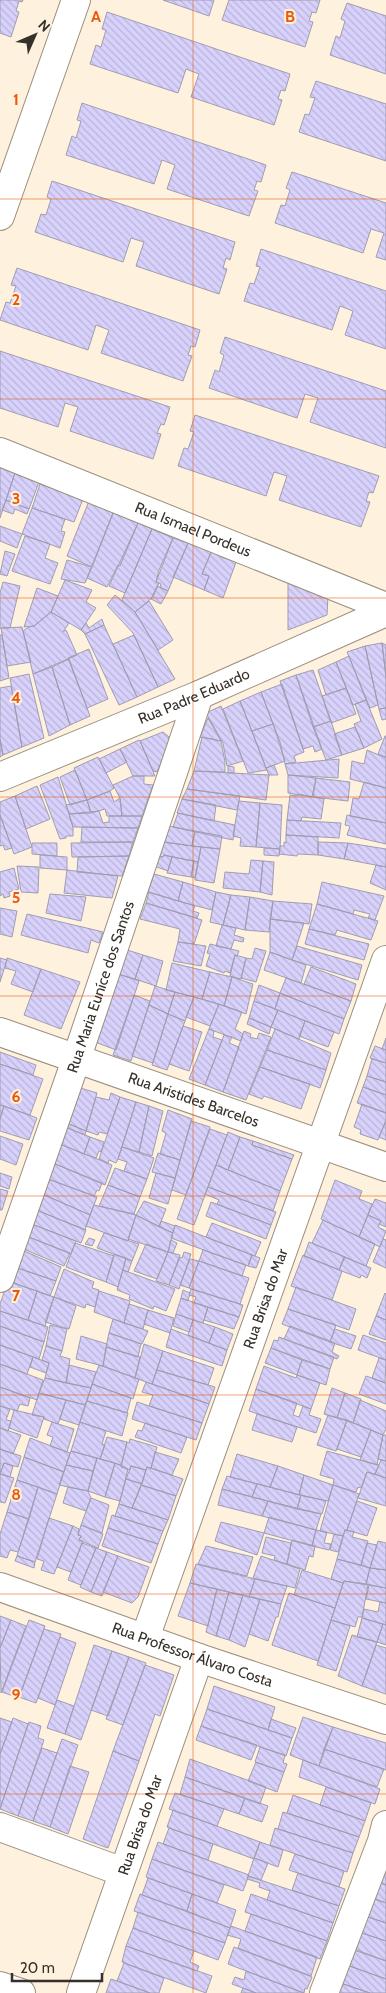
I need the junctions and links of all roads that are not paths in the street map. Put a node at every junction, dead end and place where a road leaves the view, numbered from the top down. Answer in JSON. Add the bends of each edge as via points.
{"nodes":[{"id":1,"x":76,"y":0,"type":"edge"},
{"id":2,"x":0,"y":216,"type":"edge"},
{"id":3,"x":0,"y":452,"type":"edge"},
{"id":4,"x":386,"y":607,"type":"edge"},
{"id":5,"x":386,"y":612,"type":"edge"},
{"id":6,"x":198,"y":695,"type":"junction"},
{"id":7,"x":0,"y":777,"type":"edge"},
{"id":8,"x":386,"y":960,"type":"edge"},
{"id":9,"x":0,"y":1032,"type":"edge"},
{"id":10,"x":76,"y":1060,"type":"junction"},
{"id":11,"x":321,"y":1144,"type":"junction"},
{"id":12,"x":386,"y":1167,"type":"edge"},
{"id":13,"x":0,"y":1278,"type":"edge"},
{"id":14,"x":0,"y":1587,"type":"edge"},
{"id":15,"x":145,"y":1638,"type":"junction"},
{"id":16,"x":199,"y":1658,"type":"junction"},
{"id":17,"x":386,"y":1720,"type":"edge"},
{"id":18,"x":386,"y":1825,"type":"edge"},
{"id":19,"x":0,"y":1828,"type":"edge"},
{"id":20,"x":123,"y":1872,"type":"junction"},
{"id":21,"x":0,"y":1986,"type":"edge"},
{"id":22,"x":21,"y":1993,"type":"edge"},
{"id":23,"x":81,"y":1993,"type":"edge"},
{"id":24,"x":324,"y":1993,"type":"edge"}],
"edges":[{"from":1,"to":2,"type":"street"},
{"from":3,"to":4,"type":"street","name":"Rua Ismael Pordeus"},
{"from":5,"to":6,"type":"street","name":"Rua Padre Eduardo"},
{"from":6,"to":7,"type":"street","name":"Rua Padre Eduardo"},
{"from":6,"to":10,"type":"street","name":"Rua Maria Euníce dos Santos"},
{"from":8,"to":11,"type":"street","name":"Rua Brisa do Mar"},
{"from":9,"to":10,"type":"street","name":"Rua Aristides Barcelos"},
{"from":10,"to":11,"type":"street","name":"Rua Aristides Barcelos"},
{"from":10,"to":13,"type":"street","name":"Rua Maria Euníce dos Santos"},
{"from":11,"to":12,"type":"street","name":"Rua Aristides Barcelos"},
{"from":11,"to":15,"type":"street","name":"Rua Brisa do Mar"},
{"from":14,"to":15,"type":"street","name":"Rua Professor Álvaro Costa"},
{"from":15,"to":16,"type":"street","name":"Rua Professor Álvaro Costa"},
{"from":16,"to":17,"type":"street","name":"Rua Professor Álvaro Costa"},
{"from":16,"to":20,"type":"street","name":"Rua Brisa do Mar"},
{"from":18,"to":24,"type":"street"},
{"from":19,"to":20,"type":"street"},
{"from":20,"to":23,"type":"street","name":"Rua Brisa do Mar"},
{"from":21,"to":22,"type":"street"}]}
